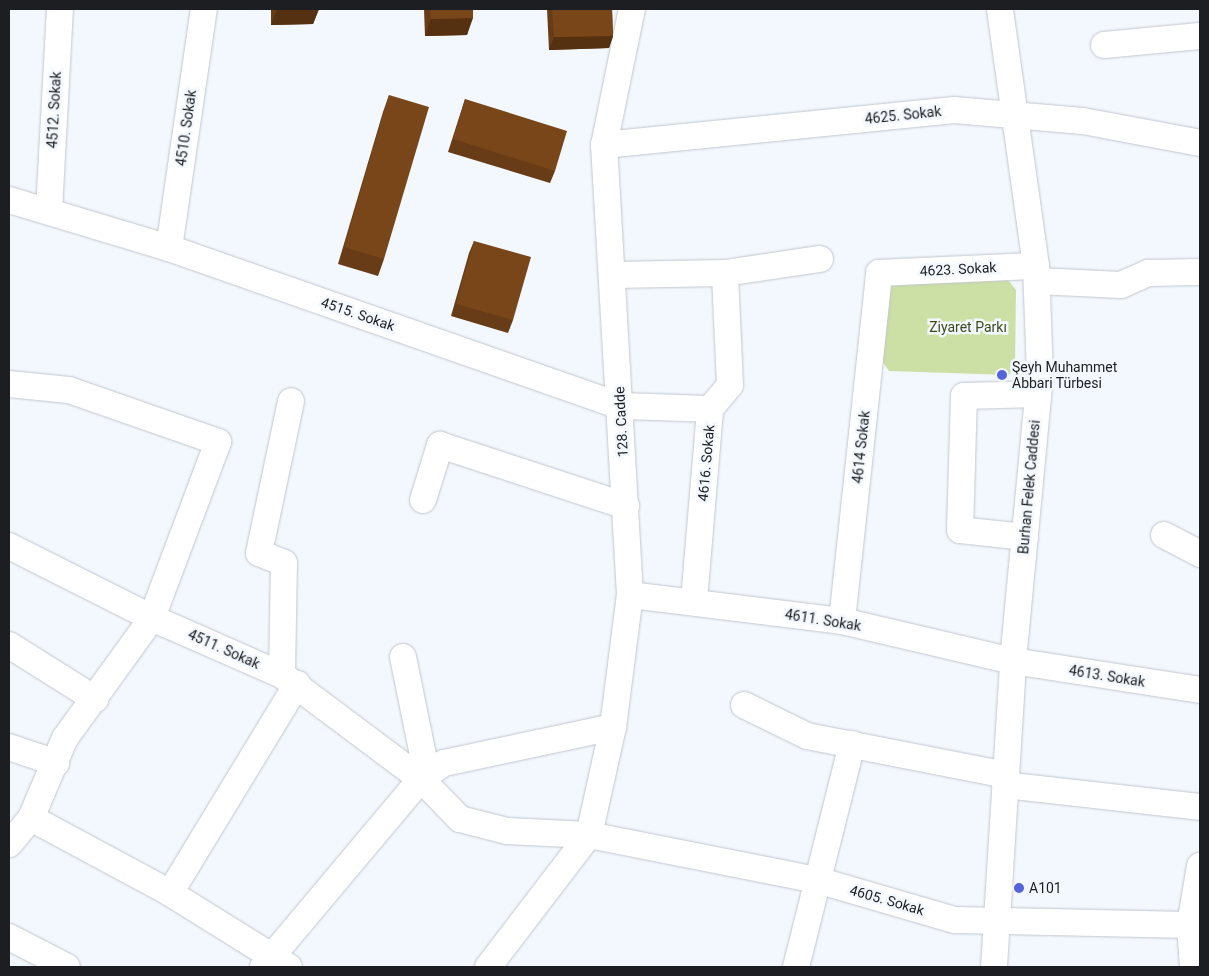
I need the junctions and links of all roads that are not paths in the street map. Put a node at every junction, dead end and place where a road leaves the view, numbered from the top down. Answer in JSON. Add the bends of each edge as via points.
{"nodes":[{"id":1,"x":60,"y":9,"type":"edge"},
{"id":2,"x":204,"y":9,"type":"edge"},
{"id":3,"x":632,"y":9,"type":"edge"},
{"id":4,"x":1000,"y":9,"type":"edge"},
{"id":5,"x":1200,"y":36,"type":"edge"},
{"id":6,"x":1104,"y":45,"type":"dead end"},
{"id":7,"x":1014,"y":115,"type":"junction"},
{"id":8,"x":1200,"y":143,"type":"edge"},
{"id":9,"x":604,"y":145,"type":"junction"},
{"id":10,"x":9,"y":200,"type":"edge"},
{"id":11,"x":49,"y":211,"type":"junction"},
{"id":12,"x":169,"y":248,"type":"junction"},
{"id":13,"x":820,"y":259,"type":"dead end"},
{"id":14,"x":1200,"y":272,"type":"edge"},
{"id":15,"x":725,"y":273,"type":"junction"},
{"id":16,"x":879,"y":273,"type":"joint"},
{"id":17,"x":1037,"y":273,"type":"junction"},
{"id":18,"x":613,"y":275,"type":"junction"},
{"id":19,"x":9,"y":384,"type":"edge"},
{"id":20,"x":1038,"y":394,"type":"junction"},
{"id":21,"x":291,"y":402,"type":"dead end"},
{"id":22,"x":621,"y":406,"type":"junction"},
{"id":23,"x":710,"y":410,"type":"junction"},
{"id":24,"x":423,"y":500,"type":"dead end"},
{"id":25,"x":626,"y":506,"type":"junction"},
{"id":26,"x":1164,"y":535,"type":"dead end"},
{"id":27,"x":1025,"y":537,"type":"junction"},
{"id":28,"x":9,"y":546,"type":"edge"},
{"id":29,"x":1200,"y":554,"type":"edge"},
{"id":30,"x":630,"y":595,"type":"junction"},
{"id":31,"x":694,"y":601,"type":"junction"},
{"id":32,"x":152,"y":618,"type":"junction"},
{"id":33,"x":842,"y":621,"type":"junction"},
{"id":34,"x":9,"y":645,"type":"edge"},
{"id":35,"x":403,"y":657,"type":"dead end"},
{"id":36,"x":1013,"y":661,"type":"junction"},
{"id":37,"x":289,"y":679,"type":"junction"},
{"id":38,"x":1200,"y":690,"type":"edge"},
{"id":39,"x":95,"y":699,"type":"junction"},
{"id":40,"x":744,"y":705,"type":"dead end"},
{"id":41,"x":613,"y":727,"type":"junction"},
{"id":42,"x":852,"y":744,"type":"junction"},
{"id":43,"x":9,"y":748,"type":"edge"},
{"id":44,"x":56,"y":763,"type":"junction"},
{"id":45,"x":424,"y":777,"type":"junction"},
{"id":46,"x":1005,"y":780,"type":"junction"},
{"id":47,"x":1200,"y":807,"type":"edge"},
{"id":48,"x":31,"y":818,"type":"junction"},
{"id":49,"x":589,"y":835,"type":"junction"},
{"id":50,"x":9,"y":844,"type":"edge"},
{"id":51,"x":1200,"y":866,"type":"edge"},
{"id":52,"x":818,"y":880,"type":"junction"},
{"id":53,"x":170,"y":893,"type":"junction"},
{"id":54,"x":996,"y":918,"type":"junction"},
{"id":55,"x":1190,"y":925,"type":"junction"},
{"id":56,"x":9,"y":938,"type":"edge"},
{"id":57,"x":275,"y":963,"type":"edge"},
{"id":58,"x":67,"y":967,"type":"edge"},
{"id":59,"x":488,"y":967,"type":"edge"},
{"id":60,"x":796,"y":967,"type":"edge"},
{"id":61,"x":994,"y":967,"type":"edge"},
{"id":62,"x":1193,"y":967,"type":"edge"}],
"edges":[{"from":1,"to":11,"type":"street","name":"4512. Sokak"},
{"from":2,"to":12,"type":"street","name":"4510. Sokak"},
{"from":3,"to":9,"type":"street","name":"128. Cadde"},
{"from":4,"to":7,"type":"street","name":"Burhan Felek Caddesi"},
{"from":5,"to":6,"type":"street"},
{"from":7,"to":8,"type":"street","name":"4625. Sokak","via":[[1083,122]]},
{"from":7,"to":9,"type":"street","name":"4625. Sokak","via":[[954,110]]},
{"from":7,"to":17,"type":"street","name":"Burhan Felek Caddesi"},
{"from":9,"to":18,"type":"street","name":"128. Cadde"},
{"from":10,"to":11,"type":"street","name":"4515. Sokak"},
{"from":11,"to":12,"type":"street","name":"4515. Sokak"},
{"from":12,"to":22,"type":"street","name":"4515. Sokak"},
{"from":13,"to":15,"type":"street"},
{"from":14,"to":17,"type":"street","name":"4623. Sokak","via":[[1148,273],[1121,285]]},
{"from":15,"to":18,"type":"street"},
{"from":15,"to":23,"type":"street","name":"4616. Sokak","via":[[730,385]]},
{"from":16,"to":17,"type":"street","name":"4623. Sokak"},
{"from":16,"to":33,"type":"street","name":"4614 Sokak"},
{"from":17,"to":20,"type":"street","name":"Burhan Felek Caddesi"},
{"from":18,"to":22,"type":"street","name":"128. Cadde"},
{"from":19,"to":32,"type":"street","via":[[69,390],[218,442]]},
{"from":20,"to":27,"type":"street","name":"Burhan Felek Caddesi"},
{"from":20,"to":27,"type":"street","via":[[964,396],[960,530]]},
{"from":21,"to":37,"type":"street","via":[[259,553],[284,563]]},
{"from":22,"to":23,"type":"street","name":"4515. Sokak"},
{"from":22,"to":25,"type":"street","name":"128. Cadde"},
{"from":23,"to":31,"type":"street","name":"4616. Sokak"},
{"from":24,"to":25,"type":"street","via":[[440,445]]},
{"from":25,"to":30,"type":"street","name":"128. Cadde"},
{"from":26,"to":29,"type":"street"},
{"from":27,"to":36,"type":"street","name":"Burhan Felek Caddesi"},
{"from":28,"to":32,"type":"street","name":"4511. Sokak"},
{"from":30,"to":31,"type":"street","name":"4611. Sokak"},
{"from":30,"to":41,"type":"street","name":"128. Cadde"},
{"from":31,"to":33,"type":"street","name":"4611. Sokak"},
{"from":32,"to":37,"type":"street","name":"4511. Sokak"},
{"from":32,"to":39,"type":"street"},
{"from":33,"to":36,"type":"street","name":"4611. Sokak"},
{"from":34,"to":39,"type":"street"},
{"from":35,"to":45,"type":"street"},
{"from":36,"to":38,"type":"street","name":"4613. Sokak"},
{"from":36,"to":46,"type":"street","name":"Burhan Felek Caddesi"},
{"from":37,"to":45,"type":"street","name":"4511. Sokak"},
{"from":37,"to":53,"type":"street"},
{"from":39,"to":44,"type":"street","via":[[65,738]]},
{"from":40,"to":42,"type":"street","via":[[807,736]]},
{"from":41,"to":45,"type":"street","via":[[444,763]]},
{"from":41,"to":49,"type":"street","name":"128. Cadde"},
{"from":42,"to":46,"type":"street"},
{"from":42,"to":52,"type":"street"},
{"from":43,"to":44,"type":"street"},
{"from":44,"to":48,"type":"street"},
{"from":45,"to":49,"type":"street","name":"4511. Sokak","via":[[460,819],[508,831]]},
{"from":45,"to":57,"type":"street"},
{"from":46,"to":47,"type":"street"},
{"from":46,"to":54,"type":"street","name":"Burhan Felek Caddesi"},
{"from":48,"to":50,"type":"street"},
{"from":48,"to":53,"type":"street"},
{"from":49,"to":52,"type":"street","name":"4605. Sokak"},
{"from":49,"to":59,"type":"street"},
{"from":51,"to":55,"type":"street"},
{"from":52,"to":54,"type":"street","name":"4605. Sokak","via":[[955,920]]},
{"from":52,"to":60,"type":"street"},
{"from":53,"to":57,"type":"street"},
{"from":54,"to":55,"type":"street","name":"4605. Sokak"},
{"from":54,"to":61,"type":"street","name":"Burhan Felek Caddesi"},
{"from":55,"to":62,"type":"street"},
{"from":56,"to":58,"type":"street"}]}
